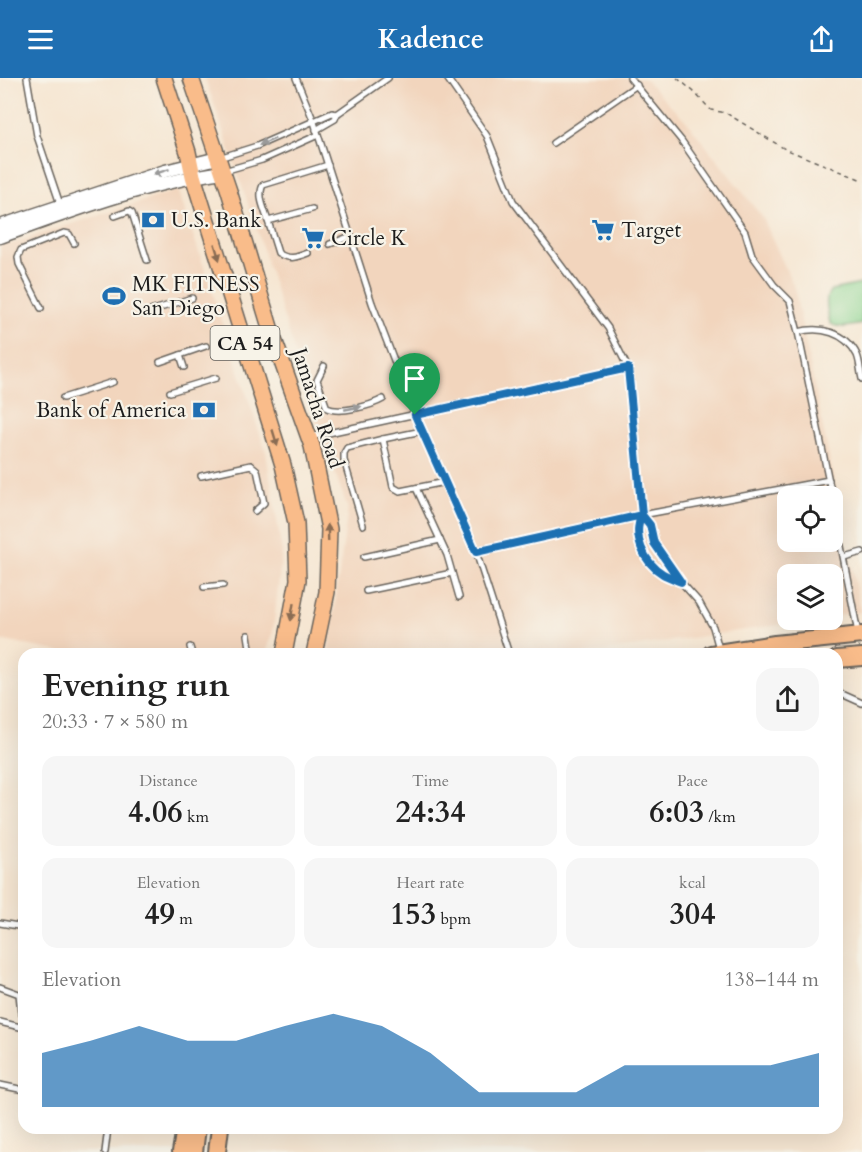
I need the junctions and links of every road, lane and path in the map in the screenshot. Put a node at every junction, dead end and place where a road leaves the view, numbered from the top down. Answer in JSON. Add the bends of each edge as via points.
{"nodes":[{"id":1,"x":27,"y":78,"type":"edge"},
{"id":2,"x":164,"y":78,"type":"edge"},
{"id":3,"x":191,"y":78,"type":"edge"},
{"id":4,"x":296,"y":78,"type":"edge"},
{"id":5,"x":388,"y":78,"type":"edge"},
{"id":6,"x":447,"y":78,"type":"edge"},
{"id":7,"x":630,"y":78,"type":"edge"},
{"id":8,"x":677,"y":78,"type":"edge"},
{"id":9,"x":637,"y":85,"type":"junction"},
{"id":10,"x":337,"y":114,"type":"junction"},
{"id":11,"x":314,"y":122,"type":"junction"},
{"id":12,"x":317,"y":133,"type":"junction"},
{"id":13,"x":553,"y":143,"type":"dead end"},
{"id":14,"x":220,"y":165,"type":"junction"},
{"id":15,"x":328,"y":165,"type":"junction"},
{"id":16,"x":191,"y":170,"type":"junction"},
{"id":17,"x":862,"y":180,"type":"edge"},
{"id":18,"x":312,"y":209,"type":"dead end"},
{"id":19,"x":62,"y":210,"type":"junction"},
{"id":20,"x":115,"y":216,"type":"dead end"},
{"id":21,"x":268,"y":222,"type":"junction"},
{"id":22,"x":0,"y":226,"type":"edge"},
{"id":23,"x":351,"y":236,"type":"junction"},
{"id":24,"x":0,"y":237,"type":"edge"},
{"id":25,"x":74,"y":243,"type":"dead end"},
{"id":26,"x":330,"y":244,"type":"dead end"},
{"id":27,"x":308,"y":254,"type":"dead end"},
{"id":28,"x":147,"y":260,"type":"dead end"},
{"id":29,"x":192,"y":298,"type":"dead end"},
{"id":30,"x":41,"y":308,"type":"dead end"},
{"id":31,"x":144,"y":313,"type":"dead end"},
{"id":32,"x":798,"y":332,"type":"junction"},
{"id":33,"x":206,"y":346,"type":"dead end"},
{"id":34,"x":180,"y":355,"type":"junction"},
{"id":35,"x":160,"y":362,"type":"dead end"},
{"id":36,"x":324,"y":366,"type":"dead end"},
{"id":37,"x":184,"y":367,"type":"dead end"},
{"id":38,"x":628,"y":368,"type":"junction"},
{"id":39,"x":216,"y":378,"type":"dead end"},
{"id":40,"x":862,"y":379,"type":"edge"},
{"id":41,"x":113,"y":382,"type":"dead end"},
{"id":42,"x":170,"y":392,"type":"dead end"},
{"id":43,"x":63,"y":398,"type":"dead end"},
{"id":44,"x":383,"y":399,"type":"dead end"},
{"id":45,"x":415,"y":415,"type":"junction"},
{"id":46,"x":422,"y":431,"type":"junction"},
{"id":47,"x":309,"y":437,"type":"junction"},
{"id":48,"x":383,"y":439,"type":"junction"},
{"id":49,"x":201,"y":476,"type":"dead end"},
{"id":50,"x":829,"y":480,"type":"junction"},
{"id":51,"x":446,"y":482,"type":"junction"},
{"id":52,"x":830,"y":486,"type":"edge"},
{"id":53,"x":416,"y":488,"type":"junction"},
{"id":54,"x":255,"y":511,"type":"dead end"},
{"id":55,"x":642,"y":515,"type":"junction"},
{"id":56,"x":363,"y":525,"type":"dead end"},
{"id":57,"x":440,"y":540,"type":"junction"},
{"id":58,"x":476,"y":552,"type":"junction"},
{"id":59,"x":843,"y":552,"type":"edge"},
{"id":60,"x":862,"y":552,"type":"edge"},
{"id":61,"x":364,"y":557,"type":"dead end"},
{"id":62,"x":844,"y":557,"type":"junction"},
{"id":63,"x":452,"y":573,"type":"junction"},
{"id":64,"x":681,"y":582,"type":"junction"},
{"id":65,"x":223,"y":585,"type":"dead end"},
{"id":66,"x":204,"y":587,"type":"dead end"},
{"id":67,"x":366,"y":591,"type":"dead end"},
{"id":68,"x":459,"y":597,"type":"dead end"},
{"id":69,"x":248,"y":635,"type":"dead end"},
{"id":70,"x":860,"y":635,"type":"edge"},
{"id":71,"x":250,"y":648,"type":"edge"},
{"id":72,"x":285,"y":648,"type":"edge"},
{"id":73,"x":315,"y":648,"type":"edge"},
{"id":74,"x":507,"y":648,"type":"edge"},
{"id":75,"x":716,"y":648,"type":"edge"},
{"id":76,"x":762,"y":648,"type":"edge"},
{"id":77,"x":862,"y":657,"type":"edge"},
{"id":78,"x":843,"y":659,"type":"edge"},
{"id":79,"x":843,"y":694,"type":"edge"},
{"id":80,"x":862,"y":703,"type":"edge"},
{"id":81,"x":0,"y":923,"type":"edge"},
{"id":82,"x":18,"y":926,"type":"edge"},
{"id":83,"x":0,"y":987,"type":"edge"},
{"id":84,"x":18,"y":994,"type":"edge"},
{"id":85,"x":0,"y":1022,"type":"edge"},
{"id":86,"x":18,"y":1026,"type":"edge"},
{"id":87,"x":0,"y":1085,"type":"edge"},
{"id":88,"x":18,"y":1089,"type":"edge"},
{"id":89,"x":107,"y":1134,"type":"edge"},
{"id":90,"x":184,"y":1134,"type":"edge"},
{"id":91,"x":196,"y":1134,"type":"edge"},
{"id":92,"x":219,"y":1134,"type":"edge"},
{"id":93,"x":105,"y":1152,"type":"edge"},
{"id":94,"x":181,"y":1152,"type":"edge"},
{"id":95,"x":194,"y":1152,"type":"edge"},
{"id":96,"x":217,"y":1152,"type":"edge"}],
"edges":[{"from":1,"to":19,"type":"lane","via":[[37,136]]},
{"from":2,"to":16,"type":"main road","number":"CA 54"},
{"from":3,"to":14,"type":"main road","name":"Jamacha Road","number":"CA 54"},
{"from":4,"to":11,"type":"lane"},
{"from":5,"to":10,"type":"lane"},
{"from":6,"to":38,"type":"lane","via":[[487,136],[513,201],[608,328]]},
{"from":7,"to":9,"type":"lane"},
{"from":8,"to":17,"type":"path","via":[[711,110],[726,113],[785,149]]},
{"from":9,"to":13,"type":"lane"},
{"from":9,"to":32,"type":"lane","via":[[745,232],[752,255],[790,301]]},
{"from":10,"to":11,"type":"lane"},
{"from":10,"to":12,"type":"lane"},
{"from":11,"to":12,"type":"lane"},
{"from":11,"to":14,"type":"lane","one_way":true},
{"from":12,"to":14,"type":"lane","via":[[262,160]]},
{"from":12,"to":15,"type":"lane"},
{"from":14,"to":16,"type":"street"},
{"from":14,"to":47,"type":"main road","name":"Jamacha Road","number":"CA 54","via":[[272,334]]},
{"from":15,"to":21,"type":"lane","via":[[263,185],[260,195]]},
{"from":15,"to":23,"type":"lane"},
{"from":16,"to":19,"type":"street"},
{"from":16,"to":72,"type":"main road","number":"CA 54","one_way":true,"via":[[283,465],[296,523],[297,580]]},
{"from":18,"to":21,"type":"lane"},
{"from":19,"to":22,"type":"street"},
{"from":19,"to":24,"type":"street"},
{"from":20,"to":28,"type":"lane","via":[[132,213]]},
{"from":21,"to":27,"type":"lane","via":[[278,253],[286,259]]},
{"from":23,"to":26,"type":"lane"},
{"from":23,"to":45,"type":"lane"},
{"from":25,"to":30,"type":"lane","via":[[64,233],[21,250],[19,264]]},
{"from":29,"to":31,"type":"lane"},
{"from":32,"to":40,"type":"lane","via":[[811,328],[838,335],[857,355]]},
{"from":32,"to":50,"type":"lane"},
{"from":33,"to":34,"type":"lane"},
{"from":34,"to":35,"type":"lane"},
{"from":34,"to":37,"type":"lane"},
{"from":36,"to":44,"type":"lane","one_way":true,"via":[[317,380],[327,408],[334,412]]},
{"from":38,"to":45,"type":"lane"},
{"from":38,"to":55,"type":"lane"},
{"from":39,"to":42,"type":"lane","via":[[189,383]]},
{"from":41,"to":43,"type":"lane"},
{"from":45,"to":46,"type":"lane"},
{"from":45,"to":47,"type":"lane"},
{"from":46,"to":48,"type":"lane"},
{"from":46,"to":51,"type":"lane"},
{"from":73,"to":47,"type":"main road","name":"Jamacha Road","number":"CA 54","one_way":true,"via":[[327,592],[329,529]]},
{"from":48,"to":53,"type":"lane","via":[[393,487],[400,491]]},
{"from":48,"to":56,"type":"lane","via":[[347,448],[344,453]]},
{"from":49,"to":54,"type":"lane","via":[[251,465],[257,470],[264,503]]},
{"from":50,"to":52,"type":"lane"},
{"from":50,"to":55,"type":"lane"},
{"from":51,"to":53,"type":"lane"},
{"from":51,"to":58,"type":"lane"},
{"from":53,"to":57,"type":"lane"},
{"from":55,"to":58,"type":"lane"},
{"from":55,"to":64,"type":"lane","via":[[650,525],[654,543]]},
{"from":55,"to":64,"type":"lane","via":[[636,526],[650,564]]},
{"from":57,"to":61,"type":"lane"},
{"from":57,"to":63,"type":"lane"},
{"from":58,"to":74,"type":"lane"},
{"from":59,"to":62,"type":"lane"},
{"from":60,"to":62,"type":"lane"},
{"from":62,"to":70,"type":"lane"},
{"from":63,"to":67,"type":"lane"},
{"from":63,"to":68,"type":"lane"},
{"from":64,"to":75,"type":"lane","via":[[699,602],[713,627]]},
{"from":65,"to":66,"type":"lane"},
{"from":69,"to":71,"type":"lane"},
{"from":70,"to":76,"type":"highway"},
{"from":77,"to":78,"type":"highway"},
{"from":79,"to":80,"type":"lane"},
{"from":81,"to":82,"type":"lane"},
{"from":83,"to":84,"type":"lane"},
{"from":85,"to":86,"type":"lane"},
{"from":87,"to":88,"type":"lane"},
{"from":89,"to":93,"type":"lane"},
{"from":90,"to":94,"type":"highway"},
{"from":91,"to":95,"type":"highway"},
{"from":92,"to":96,"type":"highway"}]}
